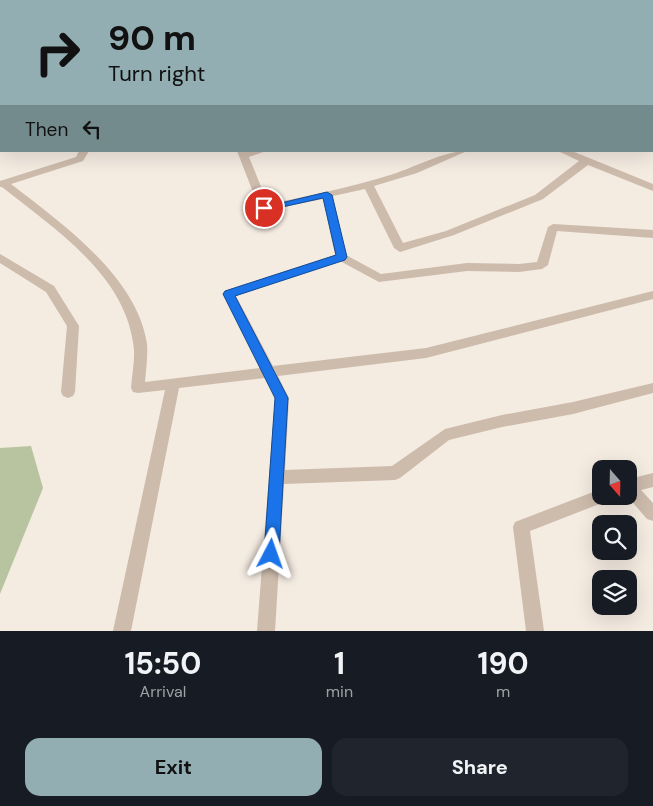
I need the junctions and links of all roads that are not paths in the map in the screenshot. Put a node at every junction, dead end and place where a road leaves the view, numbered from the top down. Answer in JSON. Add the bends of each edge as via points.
{"nodes":[{"id":1,"x":84,"y":152,"type":"edge"},
{"id":2,"x":460,"y":152,"type":"edge"},
{"id":3,"x":565,"y":152,"type":"edge"},
{"id":4,"x":243,"y":153,"type":"edge"},
{"id":5,"x":586,"y":161,"type":"junction"},
{"id":6,"x":2,"y":183,"type":"edge"},
{"id":7,"x":368,"y":185,"type":"junction"},
{"id":8,"x":653,"y":188,"type":"edge"},
{"id":9,"x":327,"y":195,"type":"junction"},
{"id":10,"x":653,"y":234,"type":"edge"},
{"id":11,"x":341,"y":257,"type":"junction"},
{"id":12,"x":0,"y":258,"type":"edge"},
{"id":13,"x":653,"y":295,"type":"edge"},
{"id":14,"x":269,"y":373,"type":"junction"},
{"id":15,"x":173,"y":384,"type":"junction"},
{"id":16,"x":653,"y":388,"type":"edge"},
{"id":17,"x":68,"y":392,"type":"dead end"},
{"id":18,"x":276,"y":477,"type":"junction"},
{"id":19,"x":653,"y":480,"type":"edge"},
{"id":20,"x":638,"y":484,"type":"edge"},
{"id":21,"x":638,"y":496,"type":"edge"},
{"id":22,"x":592,"y":499,"type":"edge"},
{"id":23,"x":653,"y":514,"type":"edge"},
{"id":24,"x":122,"y":631,"type":"edge"},
{"id":25,"x":266,"y":631,"type":"edge"},
{"id":26,"x":535,"y":631,"type":"edge"}],
"edges":[{"from":1,"to":6,"type":"street","via":[[80,159]]},
{"from":2,"to":7,"type":"street","via":[[393,180]]},
{"from":3,"to":5,"type":"street"},
{"from":4,"to":9,"type":"street","via":[[264,208]]},
{"from":5,"to":7,"type":"street","via":[[539,197],[450,233],[400,248]]},
{"from":5,"to":8,"type":"street"},
{"from":6,"to":15,"type":"street","via":[[91,254],[126,300],[140,340],[138,388]]},
{"from":7,"to":9,"type":"street"},
{"from":9,"to":11,"type":"street"},
{"from":10,"to":11,"type":"street","via":[[554,227],[542,265],[519,268],[467,267],[379,278]]},
{"from":11,"to":14,"type":"street","via":[[229,294]]},
{"from":12,"to":17,"type":"street","via":[[50,289],[73,326]]},
{"from":13,"to":14,"type":"street","via":[[426,353]]},
{"from":14,"to":15,"type":"street"},
{"from":14,"to":18,"type":"street","via":[[282,398]]},
{"from":15,"to":24,"type":"street"},
{"from":16,"to":18,"type":"street","via":[[445,435],[395,473]]},
{"from":18,"to":25,"type":"street"},
{"from":19,"to":20,"type":"street"},
{"from":21,"to":23,"type":"street"},
{"from":22,"to":26,"type":"street","via":[[521,527]]}]}
